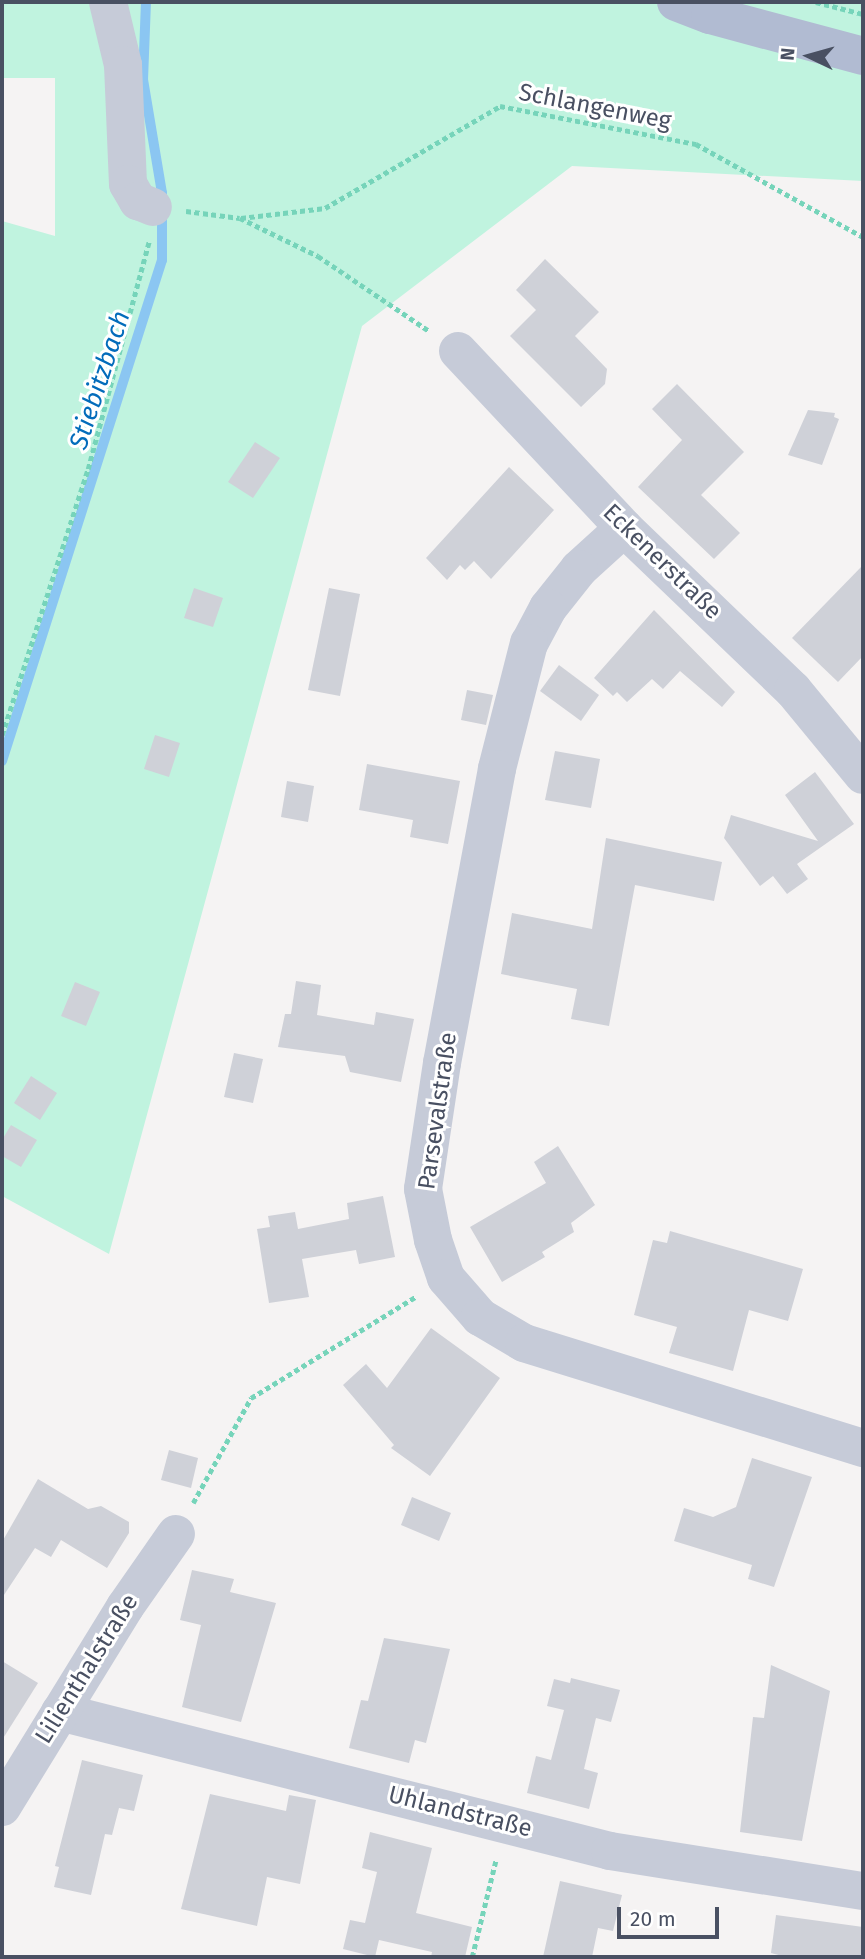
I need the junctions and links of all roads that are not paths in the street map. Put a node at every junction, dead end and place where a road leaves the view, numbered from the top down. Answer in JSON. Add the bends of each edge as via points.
{"nodes":[{"id":1,"x":108,"y":2,"type":"edge"},
{"id":2,"x":676,"y":2,"type":"edge"},
{"id":3,"x":863,"y":56,"type":"edge"},
{"id":4,"x":164,"y":209,"type":"road end"},
{"id":5,"x":458,"y":351,"type":"road end"},
{"id":6,"x":624,"y":528,"type":"junction"},
{"id":7,"x":863,"y":775,"type":"edge"},
{"id":8,"x":863,"y":1448,"type":"edge"},
{"id":9,"x":176,"y":1534,"type":"road end"},
{"id":10,"x":60,"y":1712,"type":"junction"},
{"id":11,"x":2,"y":1807,"type":"edge"},
{"id":12,"x":863,"y":1891,"type":"edge"}],
"edges":[{"from":1,"to":4,"type":"street","via":[[123,65],[128,184],[138,201]]},
{"from":2,"to":3,"type":"main road"},
{"from":5,"to":6,"type":"street","name":"Eckenerstraße"},
{"from":6,"to":7,"type":"street","name":"Eckenerstraße","via":[[793,690]]},
{"from":6,"to":8,"type":"street","name":"Parsevalstraße","via":[[579,569],[548,608],[529,642],[497,769],[423,1189],[446,1278],[480,1317],[524,1343]]},
{"from":9,"to":10,"type":"street","name":"Lilienthalstraße"},
{"from":10,"to":11,"type":"street","name":"Lilienthalstraße"},
{"from":10,"to":12,"type":"street","name":"Uhlandstraße","via":[[610,1851]]}]}
